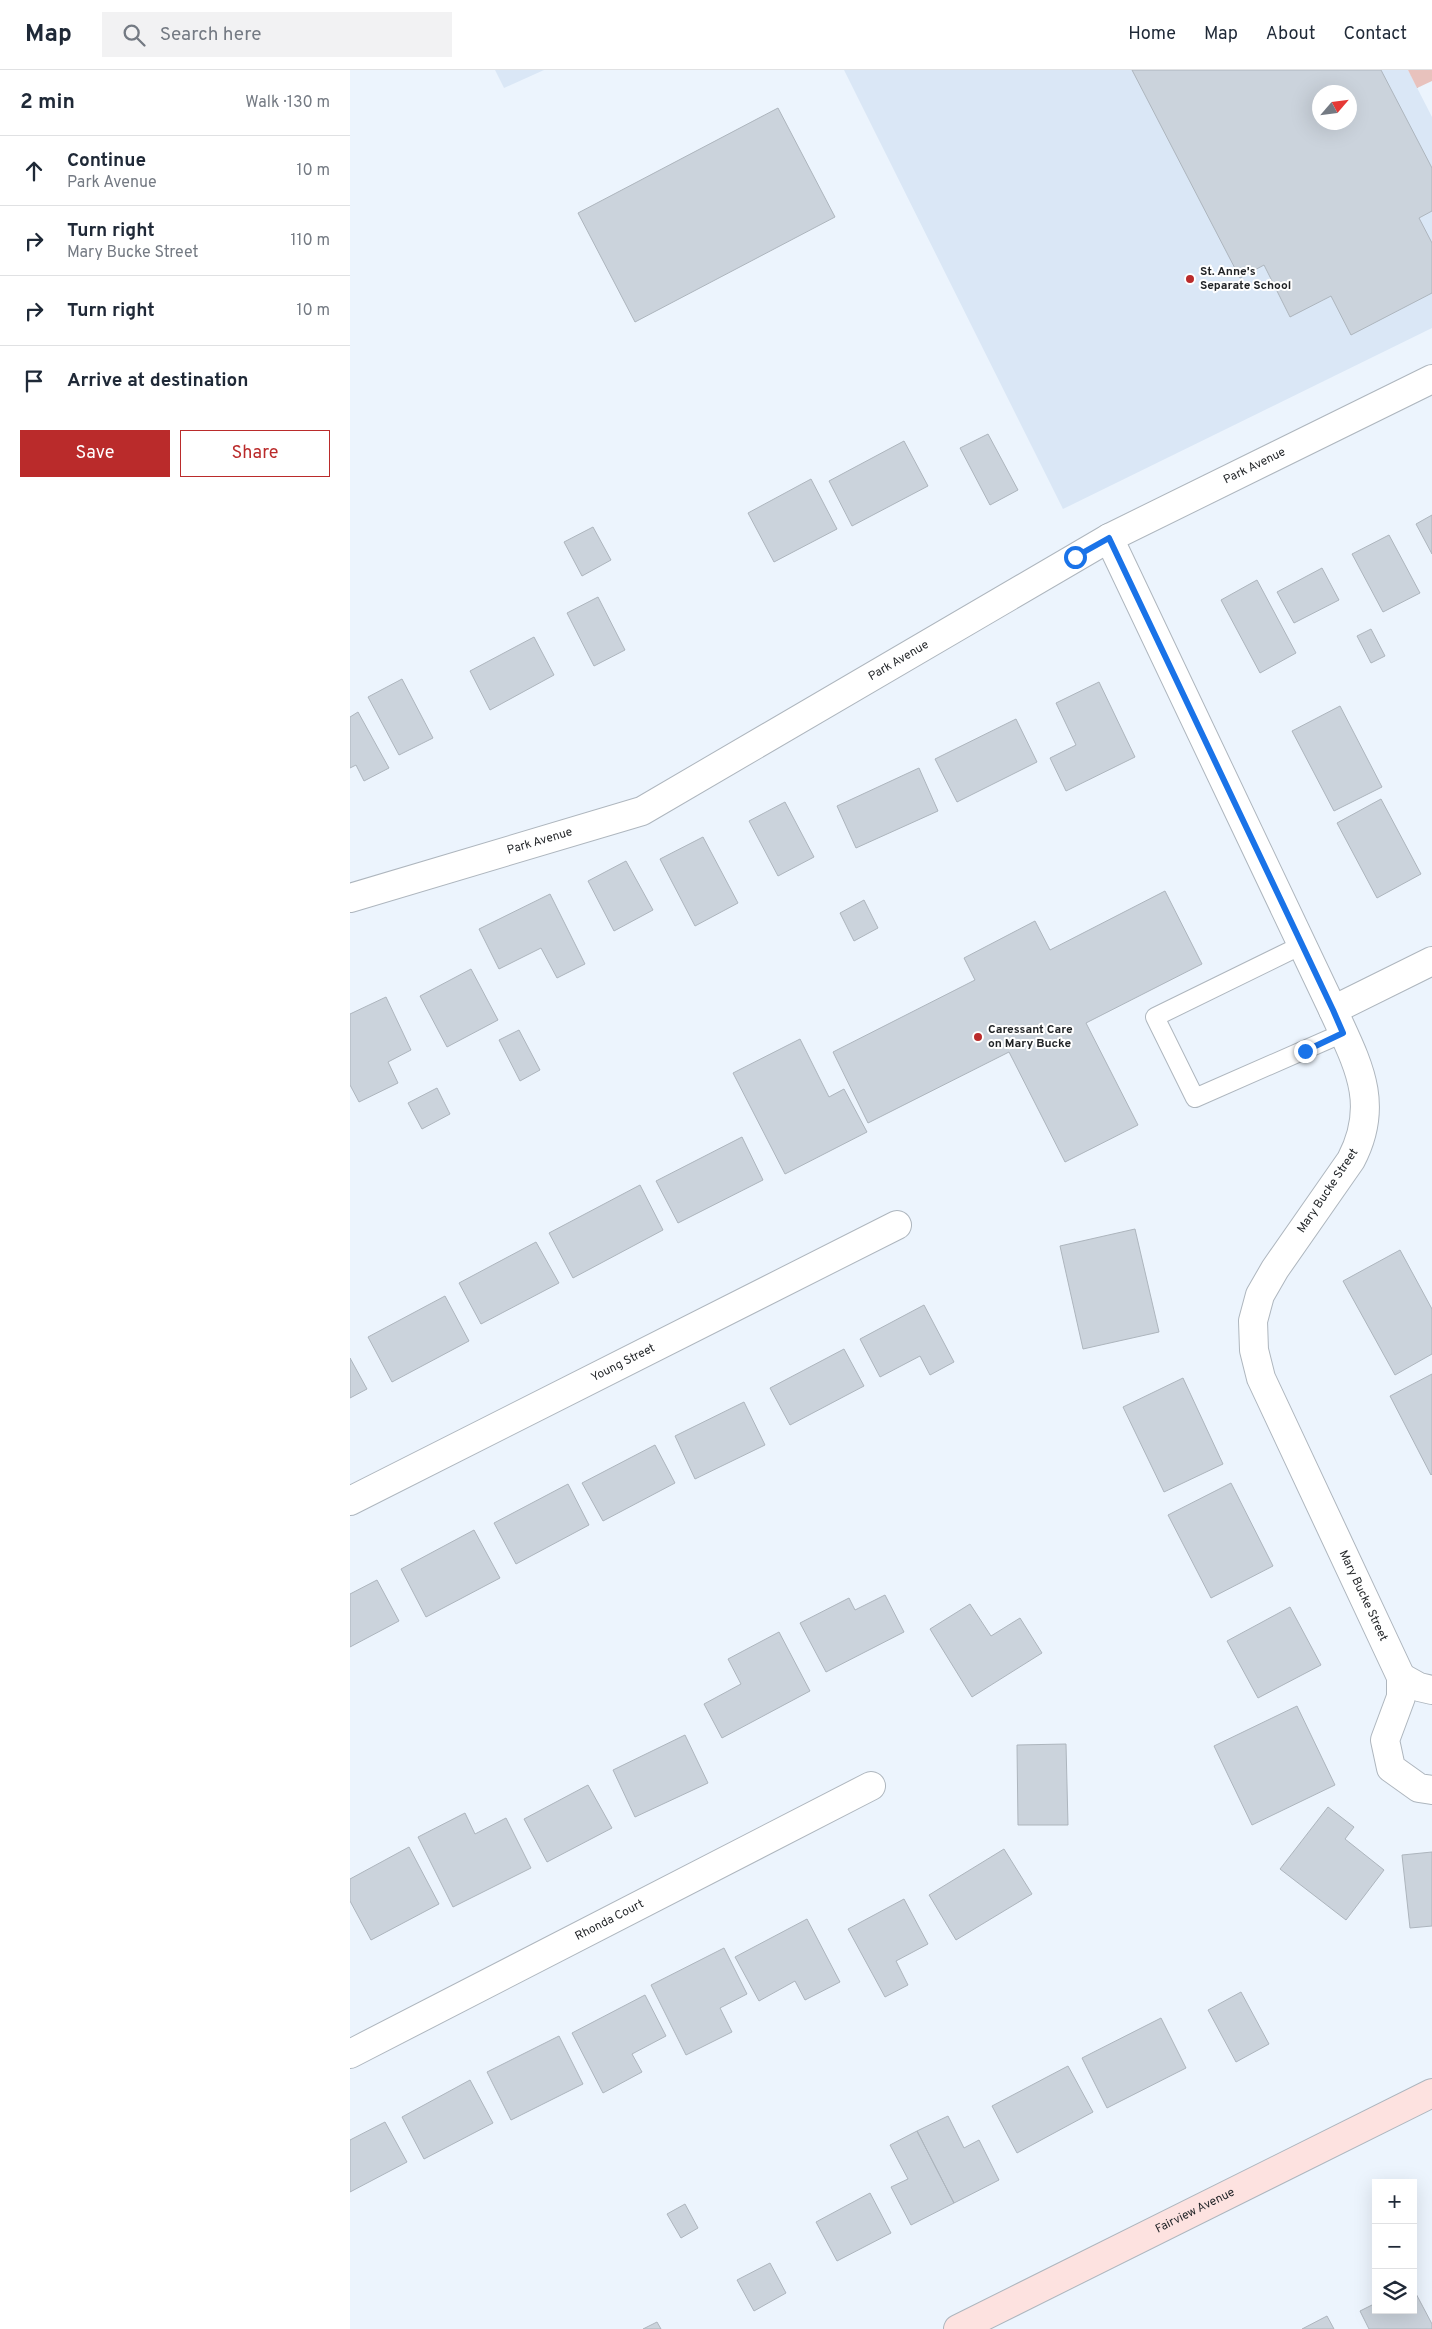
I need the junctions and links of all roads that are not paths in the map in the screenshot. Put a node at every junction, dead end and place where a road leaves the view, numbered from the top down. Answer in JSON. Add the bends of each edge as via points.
{"nodes":[{"id":1,"x":1432,"y":379,"type":"edge"},
{"id":2,"x":1109,"y":538,"type":"junction"},
{"id":3,"x":350,"y":898,"type":"edge"},
{"id":4,"x":1302,"y":945,"type":"junction"},
{"id":5,"x":1432,"y":961,"type":"edge"},
{"id":6,"x":1338,"y":1021,"type":"junction"},
{"id":7,"x":897,"y":1225,"type":"dead end"},
{"id":8,"x":350,"y":1501,"type":"edge"},
{"id":9,"x":1401,"y":1677,"type":"junction"},
{"id":10,"x":1432,"y":1690,"type":"edge"},
{"id":11,"x":871,"y":1786,"type":"dead end"},
{"id":12,"x":1432,"y":1790,"type":"edge"},
{"id":13,"x":350,"y":2054,"type":"edge"},
{"id":14,"x":1432,"y":2093,"type":"edge"},
{"id":15,"x":958,"y":2329,"type":"edge"}],
"edges":[{"from":1,"to":2,"type":"street","name":"Park Avenue"},
{"from":2,"to":3,"type":"street","name":"Park Avenue","via":[[642,811]]},
{"from":2,"to":4,"type":"street","name":"Mary Bucke Street"},
{"from":4,"to":6,"type":"street","name":"Mary Bucke Street"},
{"from":4,"to":6,"type":"lane","via":[[1155,1017],[1195,1098]]},
{"from":5,"to":6,"type":"street"},
{"from":6,"to":9,"type":"street","name":"Mary Bucke Street","via":[[1364,1089],[1366,1118],[1361,1141],[1260,1295],[1253,1321],[1254,1350],[1260,1378]]},
{"from":7,"to":8,"type":"street","name":"Young Street"},
{"from":9,"to":10,"type":"street"},
{"from":9,"to":12,"type":"street","name":"Mary Bucke Street","via":[[1401,1697],[1385,1740],[1391,1768],[1419,1788]]},
{"from":11,"to":13,"type":"street","name":"Rhonda Court"},
{"from":14,"to":15,"type":"main road","name":"Fairview Avenue"}]}
